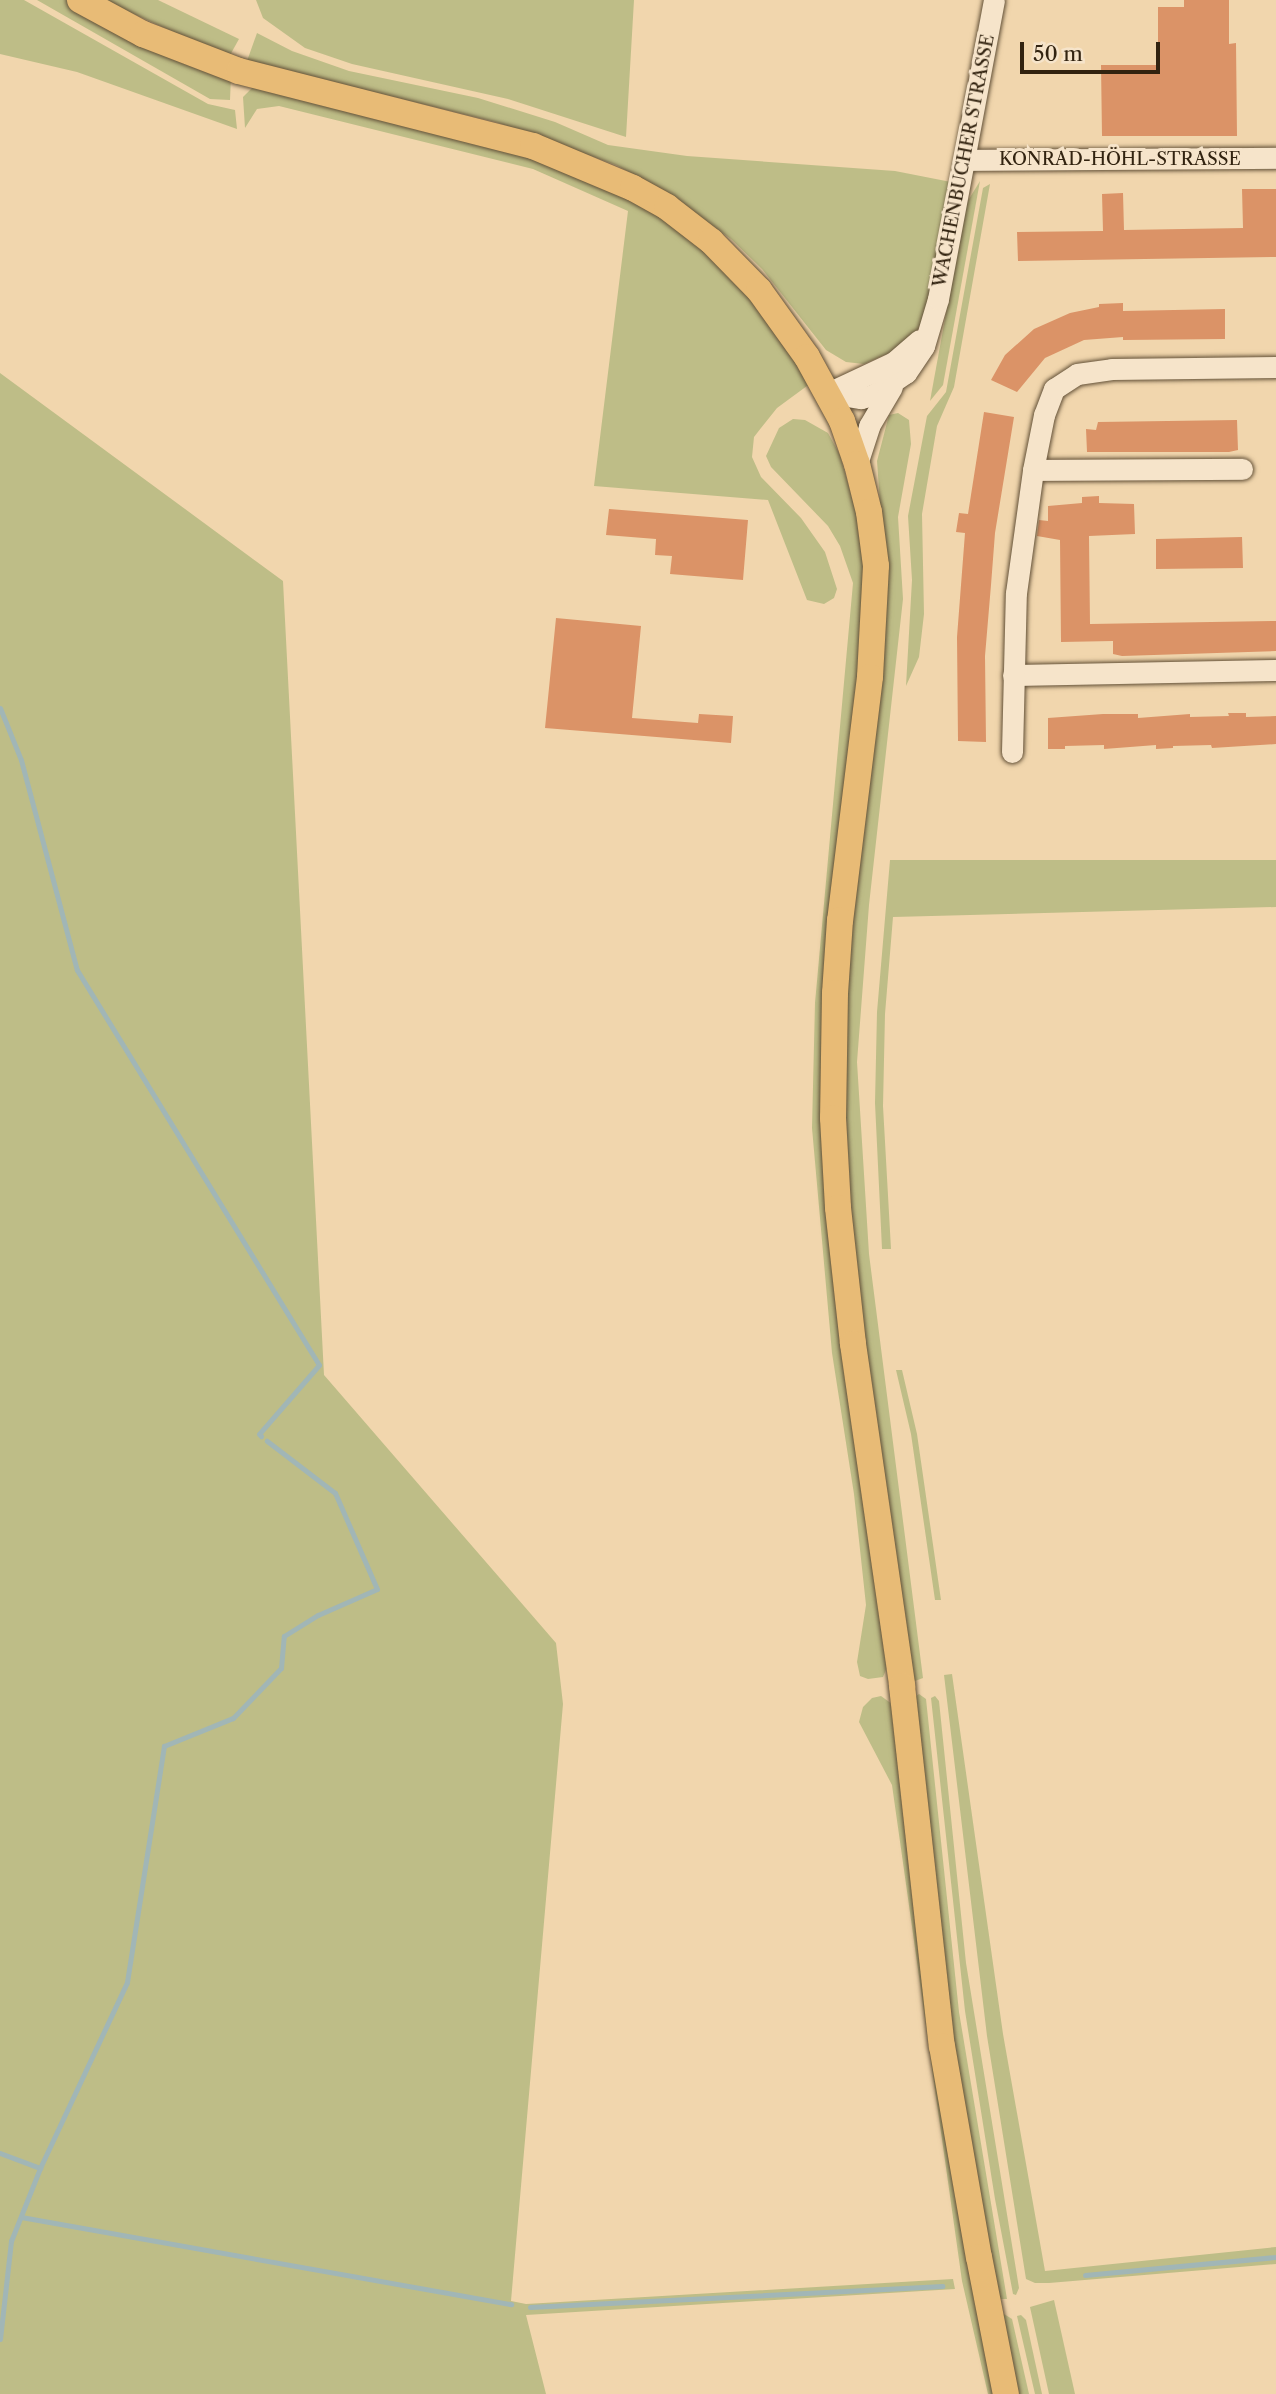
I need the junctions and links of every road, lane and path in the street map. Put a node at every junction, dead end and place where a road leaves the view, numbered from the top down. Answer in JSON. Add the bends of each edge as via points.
{"nodes":[{"id":1,"x":80,"y":0,"type":"edge"},
{"id":2,"x":994,"y":0,"type":"edge"},
{"id":3,"x":1276,"y":158,"type":"edge"},
{"id":4,"x":964,"y":160,"type":"junction"},
{"id":5,"x":932,"y":323,"type":"junction"},
{"id":6,"x":1276,"y":367,"type":"edge"},
{"id":7,"x":895,"y":382,"type":"junction"},
{"id":8,"x":828,"y":393,"type":"junction"},
{"id":9,"x":858,"y":464,"type":"junction"},
{"id":10,"x":1242,"y":469,"type":"dead end"},
{"id":11,"x":1033,"y":470,"type":"junction"},
{"id":12,"x":1276,"y":670,"type":"edge"},
{"id":13,"x":1013,"y":675,"type":"junction"},
{"id":14,"x":1012,"y":752,"type":"dead end"},
{"id":15,"x":1006,"y":2394,"type":"edge"}],
"edges":[{"from":1,"to":8,"type":"main road","via":[[143,34],[239,71],[533,146],[634,188],[675,213],[733,262],[782,320]]},
{"from":2,"to":4,"type":"street","name":"WACHENBUCHER STRASSE"},
{"from":3,"to":4,"type":"street","name":"KONRAD-HÖHL-STRASSE"},
{"from":4,"to":5,"type":"street","name":"WACHENBUCHER STRASSE"},
{"from":5,"to":7,"type":"street","name":"WACHENBUCHER STRASSE","via":[[925,346]]},
{"from":5,"to":8,"type":"street","name":"WACHENBUCHER STRASSE","via":[[894,362]]},
{"from":6,"to":11,"type":"street","via":[[1112,369],[1077,374],[1064,380],[1049,400]]},
{"from":7,"to":8,"type":"street","name":"WACHENBUCHER STRASSE","via":[[861,398]]},
{"from":7,"to":9,"type":"street","via":[[869,426]]},
{"from":8,"to":9,"type":"main road"},
{"from":9,"to":15,"type":"main road","via":[[874,540],[874,636],[837,948],[833,1075],[838,1208],[902,1686],[940,2033]]},
{"from":10,"to":11,"type":"street"},
{"from":11,"to":13,"type":"street","via":[[1016,593]]},
{"from":12,"to":13,"type":"street"},
{"from":13,"to":14,"type":"street"}]}
